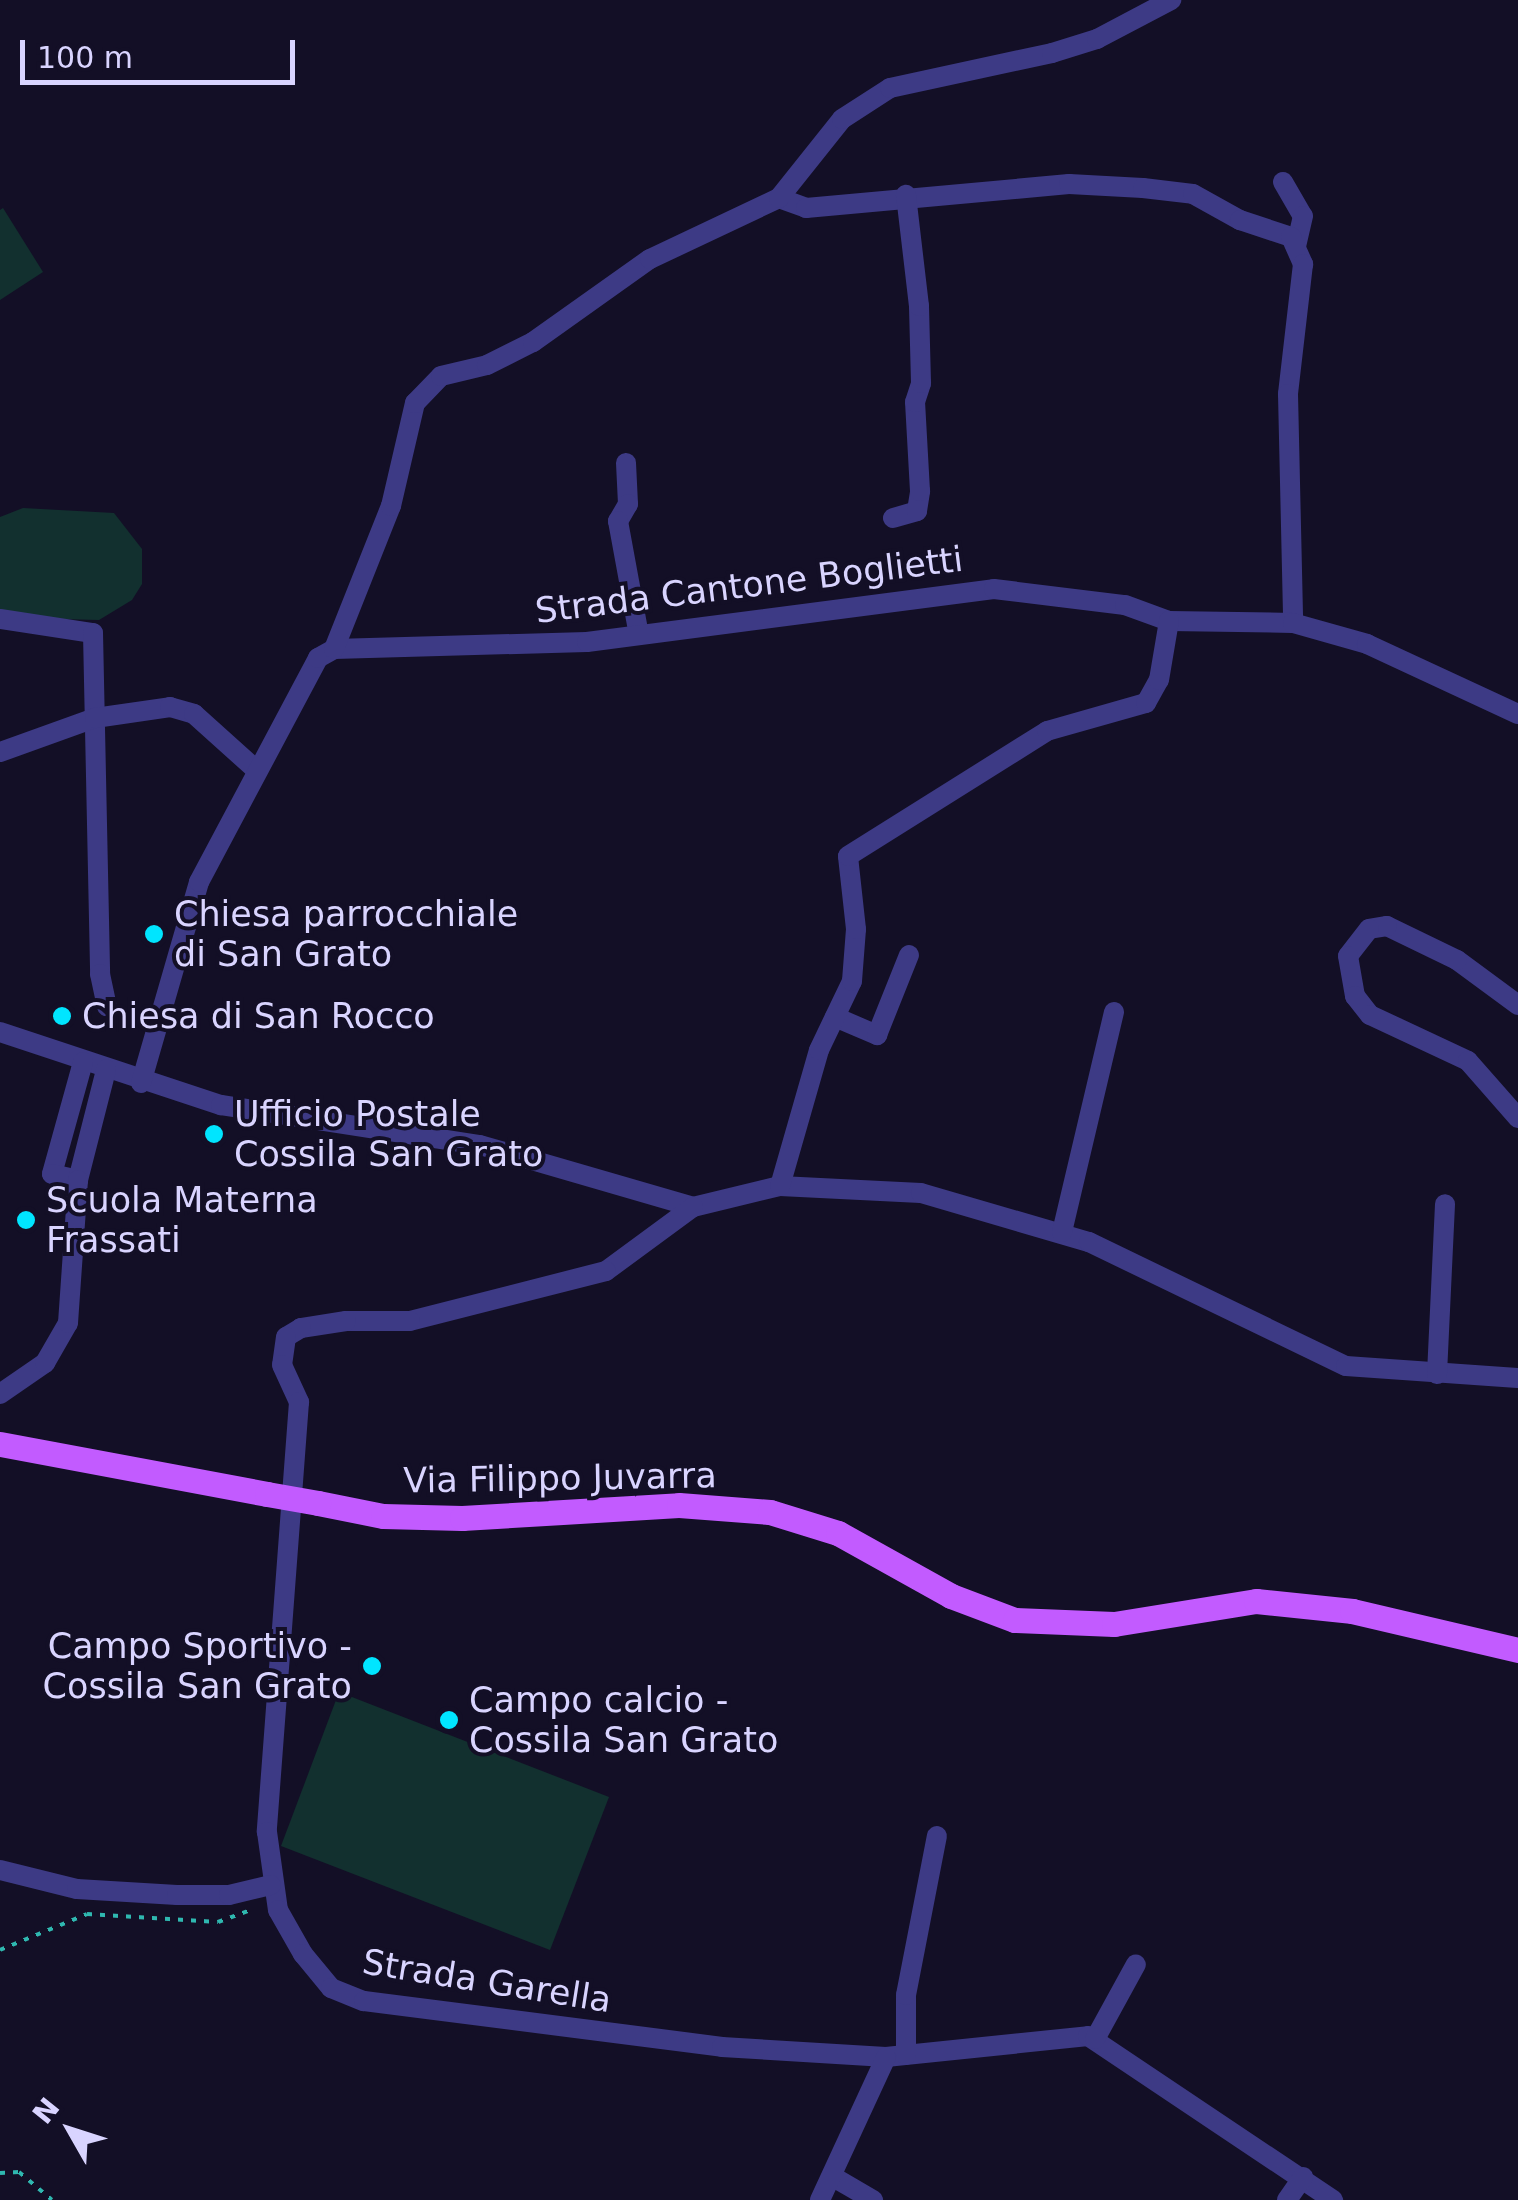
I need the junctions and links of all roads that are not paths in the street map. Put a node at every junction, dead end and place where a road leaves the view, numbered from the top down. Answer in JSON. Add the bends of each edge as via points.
{"nodes":[{"id":1,"x":1171,"y":0,"type":"edge"},
{"id":2,"x":1282,"y":182,"type":"dead end"},
{"id":3,"x":906,"y":195,"type":"junction"},
{"id":4,"x":779,"y":198,"type":"junction"},
{"id":5,"x":1296,"y":246,"type":"junction"},
{"id":6,"x":626,"y":463,"type":"dead end"},
{"id":7,"x":893,"y":518,"type":"dead end"},
{"id":8,"x":0,"y":619,"type":"edge"},
{"id":9,"x":1169,"y":621,"type":"junction"},
{"id":10,"x":1293,"y":624,"type":"junction"},
{"id":11,"x":639,"y":635,"type":"junction"},
{"id":12,"x":334,"y":649,"type":"junction"},
{"id":13,"x":1518,"y":714,"type":"edge"},
{"id":14,"x":95,"y":718,"type":"junction"},
{"id":15,"x":0,"y":752,"type":"edge"},
{"id":16,"x":254,"y":770,"type":"junction"},
{"id":17,"x":909,"y":956,"type":"dead end"},
{"id":18,"x":1518,"y":1004,"type":"edge"},
{"id":19,"x":107,"y":1006,"type":"dead end"},
{"id":20,"x":1114,"y":1012,"type":"dead end"},
{"id":21,"x":835,"y":1017,"type":"junction"},
{"id":22,"x":0,"y":1032,"type":"edge"},
{"id":23,"x":84,"y":1062,"type":"junction"},
{"id":24,"x":106,"y":1070,"type":"junction"},
{"id":25,"x":141,"y":1082,"type":"junction"},
{"id":26,"x":1518,"y":1118,"type":"edge"},
{"id":27,"x":78,"y":1180,"type":"junction"},
{"id":28,"x":780,"y":1186,"type":"junction"},
{"id":29,"x":1445,"y":1204,"type":"dead end"},
{"id":30,"x":694,"y":1207,"type":"junction"},
{"id":31,"x":1062,"y":1232,"type":"junction"},
{"id":32,"x":1437,"y":1374,"type":"junction"},
{"id":33,"x":1518,"y":1378,"type":"edge"},
{"id":34,"x":0,"y":1394,"type":"edge"},
{"id":35,"x":0,"y":1444,"type":"edge"},
{"id":36,"x":1518,"y":1650,"type":"edge"},
{"id":37,"x":937,"y":1836,"type":"dead end"},
{"id":38,"x":0,"y":1870,"type":"edge"},
{"id":39,"x":273,"y":1890,"type":"junction"},
{"id":40,"x":1136,"y":1964,"type":"dead end"},
{"id":41,"x":1095,"y":2040,"type":"junction"},
{"id":42,"x":896,"y":2056,"type":"junction"},
{"id":43,"x":1303,"y":2177,"type":"junction"},
{"id":44,"x":835,"y":2178,"type":"junction"},
{"id":45,"x":820,"y":2200,"type":"edge"},
{"id":46,"x":873,"y":2200,"type":"edge"},
{"id":47,"x":1286,"y":2200,"type":"edge"},
{"id":48,"x":1333,"y":2200,"type":"edge"}],
"edges":[{"from":1,"to":4,"type":"street","via":[[1097,39],[890,88],[842,119]]},
{"from":2,"to":5,"type":"street","via":[[1304,216]]},
{"from":3,"to":4,"type":"street","via":[[806,208]]},
{"from":3,"to":5,"type":"street","via":[[1069,184],[1176,192],[1291,238]]},
{"from":3,"to":7,"type":"street","via":[[919,306],[921,383],[914,402],[920,491],[917,511]]},
{"from":4,"to":12,"type":"street","via":[[650,259],[533,342],[487,365],[441,376],[415,403],[392,506]]},
{"from":5,"to":10,"type":"street","via":[[1302,264],[1288,394]]},
{"from":6,"to":11,"type":"street","via":[[628,504],[618,521]]},
{"from":8,"to":14,"type":"street","via":[[94,633]]},
{"from":9,"to":10,"type":"street","name":"Strada Cantone Boglietti"},
{"from":9,"to":11,"type":"street","name":"Strada Cantone Boglietti","via":[[1107,601],[994,588]]},
{"from":9,"to":21,"type":"street","via":[[1160,680],[1146,703],[1047,731],[848,856],[856,956]]},
{"from":10,"to":13,"type":"street","name":"Strada Cantone Boglietti","via":[[1367,644]]},
{"from":11,"to":12,"type":"street","name":"Strada Cantone Boglietti","via":[[396,652]]},
{"from":12,"to":16,"type":"street","via":[[318,658]]},
{"from":14,"to":15,"type":"street"},
{"from":14,"to":16,"type":"street","via":[[170,707],[194,714]]},
{"from":14,"to":19,"type":"street","via":[[100,974]]},
{"from":16,"to":25,"type":"street","via":[[199,882]]},
{"from":17,"to":21,"type":"street","via":[[877,1035]]},
{"from":18,"to":26,"type":"street","via":[[1457,960],[1387,926],[1369,930],[1348,956],[1355,996],[1370,1015],[1440,1042],[1468,1061]]},
{"from":20,"to":31,"type":"street"},
{"from":21,"to":28,"type":"street","via":[[794,1123]]},
{"from":22,"to":23,"type":"street"},
{"from":23,"to":24,"type":"street"},
{"from":23,"to":27,"type":"street","via":[[52,1174]]},
{"from":24,"to":25,"type":"street"},
{"from":24,"to":27,"type":"street"},
{"from":25,"to":30,"type":"street","via":[[292,1120],[480,1145]]},
{"from":27,"to":34,"type":"street","via":[[68,1323],[44,1364]]},
{"from":28,"to":30,"type":"street"},
{"from":28,"to":31,"type":"street","via":[[921,1193]]},
{"from":29,"to":32,"type":"street"},
{"from":30,"to":39,"type":"street","name":"Strada Garella","via":[[606,1271],[410,1321],[346,1321],[301,1328],[286,1338],[282,1364],[299,1402],[267,1832]]},
{"from":31,"to":32,"type":"street","via":[[1324,1358],[1366,1370]]},
{"from":32,"to":33,"type":"street"},
{"from":35,"to":36,"type":"main road","name":"Via Filippo Juvarra","bridge":true,"via":[[382,1516],[679,1505],[770,1512],[838,1533],[951,1596],[1015,1620],[1114,1624],[1256,1601],[1352,1610]]},
{"from":37,"to":42,"type":"street"},
{"from":38,"to":39,"type":"street","via":[[77,1889],[177,1895]]},
{"from":39,"to":42,"type":"street","name":"Strada Garella","via":[[304,1954],[331,1988],[364,2001],[722,2048]]},
{"from":40,"to":41,"type":"street"},
{"from":41,"to":42,"type":"street","name":"Strada Garella","via":[[1068,2034]]},
{"from":41,"to":43,"type":"street","name":"Strada Garella"},
{"from":42,"to":44,"type":"street"},
{"from":43,"to":47,"type":"street"},
{"from":43,"to":48,"type":"street","name":"Strada Garella"},
{"from":44,"to":45,"type":"street"},
{"from":44,"to":46,"type":"street"}]}
